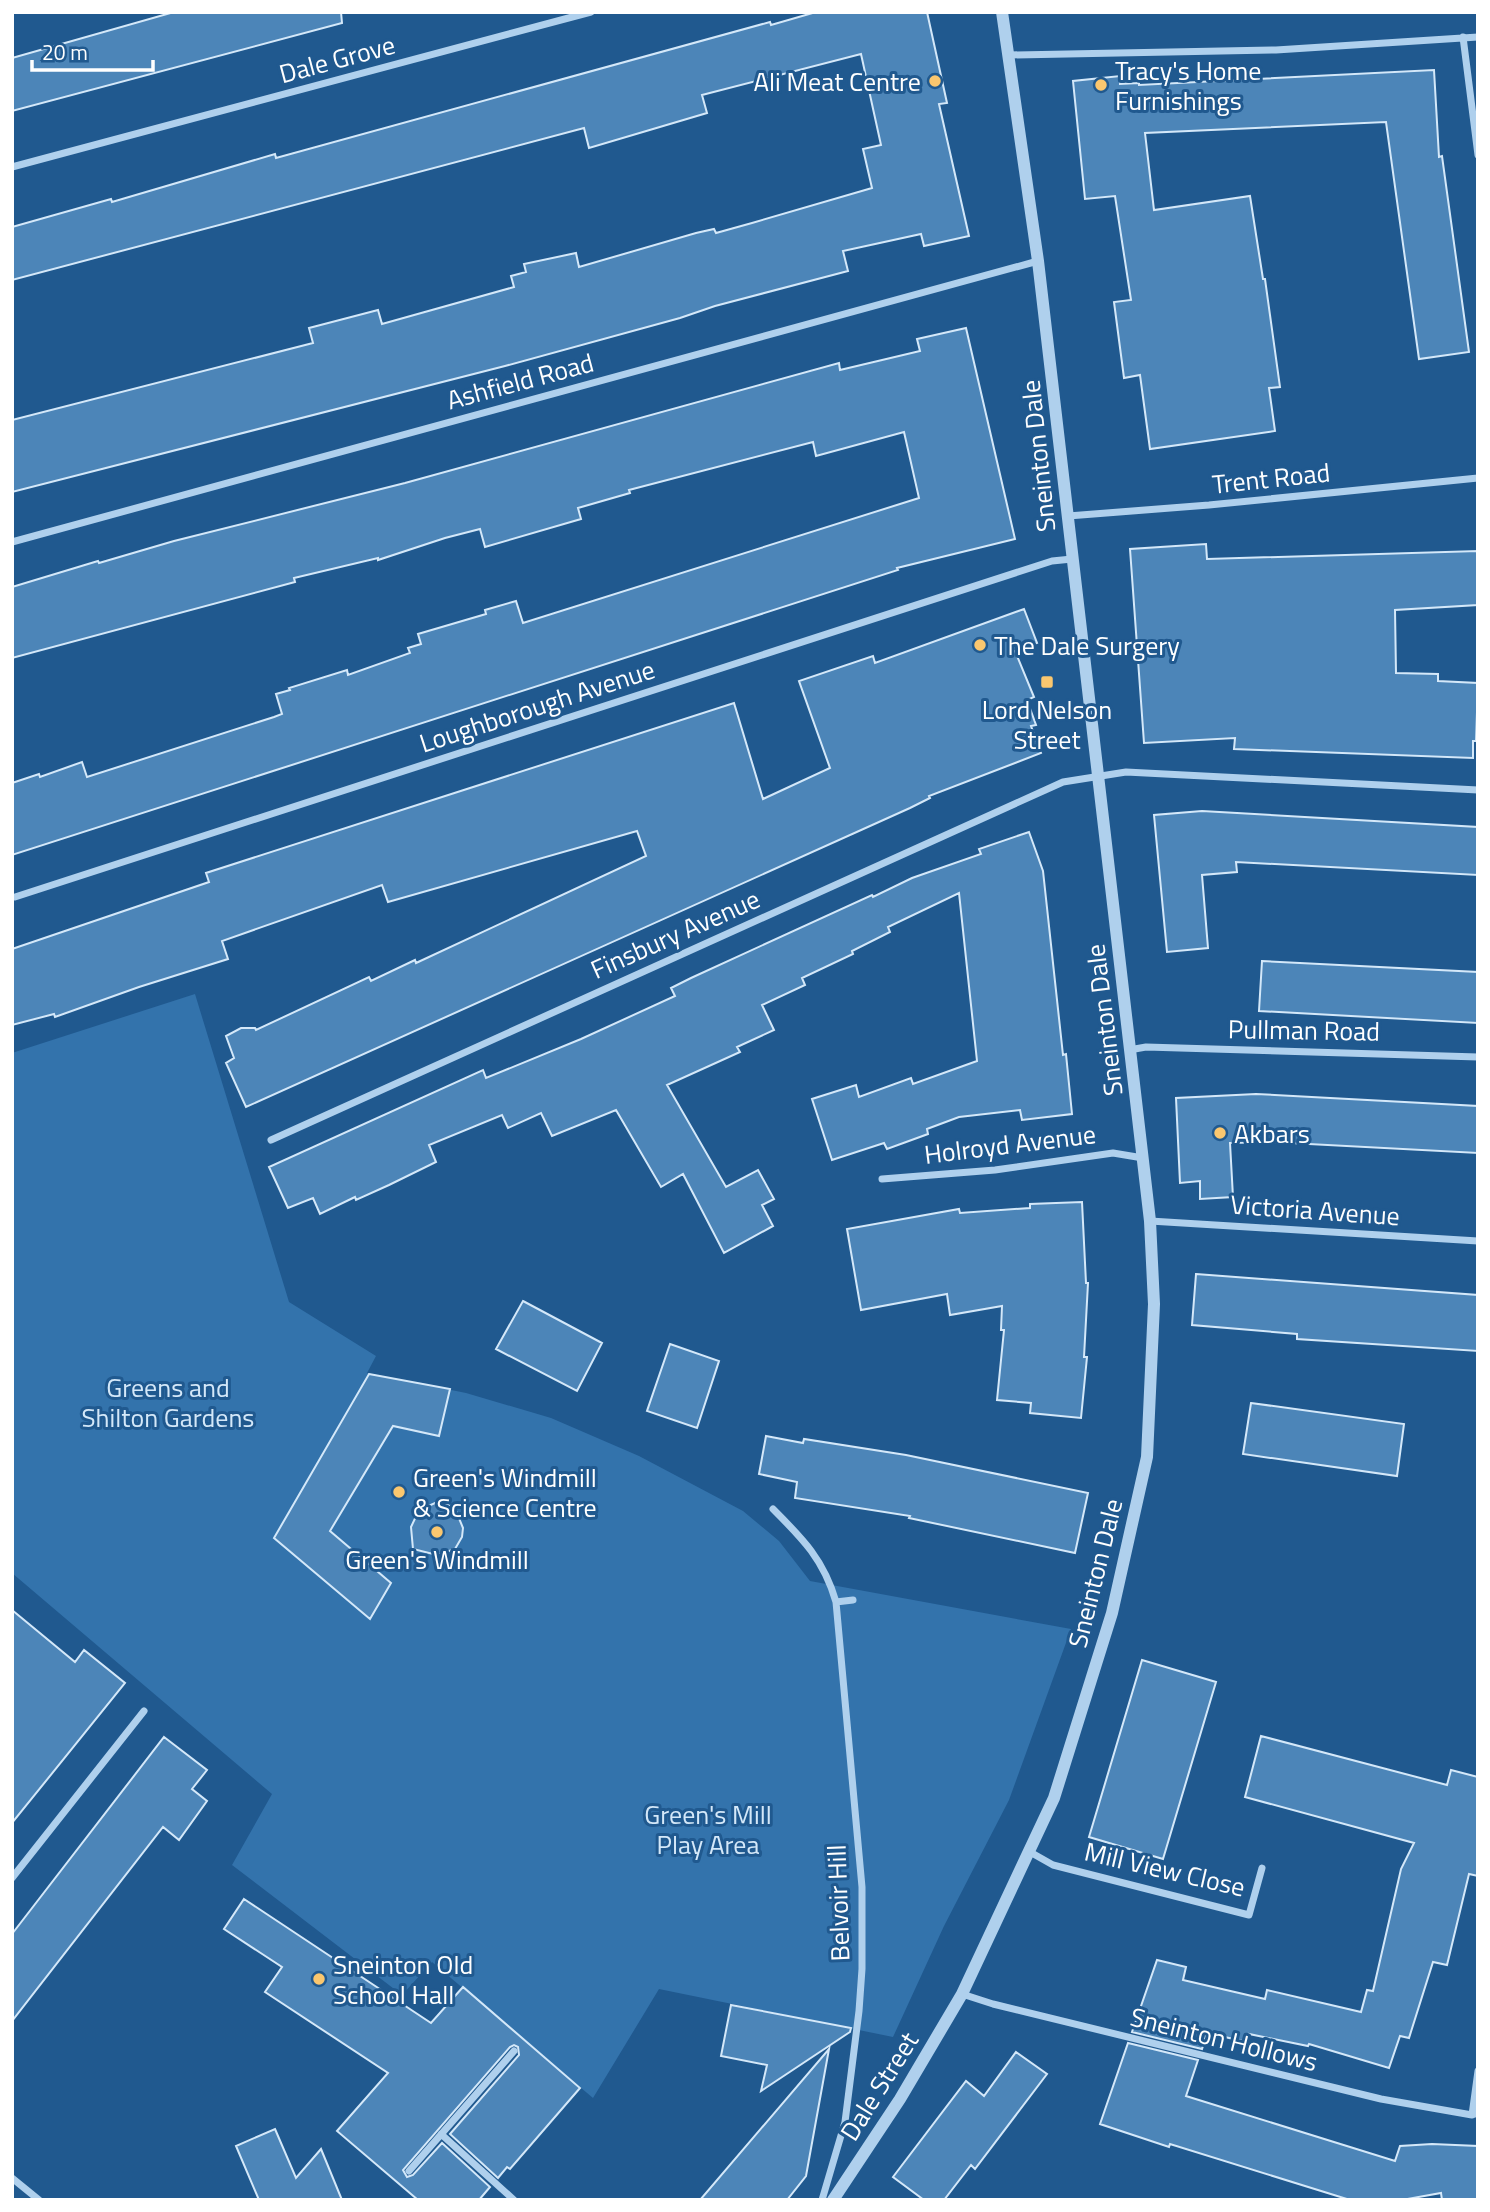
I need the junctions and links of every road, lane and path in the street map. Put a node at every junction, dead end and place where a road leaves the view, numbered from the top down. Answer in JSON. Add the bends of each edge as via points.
{"nodes":[{"id":1,"x":591,"y":12,"type":"edge"},
{"id":2,"x":1002,"y":12,"type":"edge"},
{"id":3,"x":1463,"y":37,"type":"junction"},
{"id":4,"x":1478,"y":37,"type":"edge"},
{"id":5,"x":1010,"y":55,"type":"junction"},
{"id":6,"x":1478,"y":155,"type":"edge"},
{"id":7,"x":12,"y":167,"type":"edge"},
{"id":8,"x":1038,"y":261,"type":"junction"},
{"id":9,"x":1478,"y":478,"type":"edge"},
{"id":10,"x":1068,"y":516,"type":"junction"},
{"id":11,"x":12,"y":541,"type":"edge"},
{"id":12,"x":1072,"y":559,"type":"junction"},
{"id":13,"x":1100,"y":777,"type":"junction"},
{"id":14,"x":1478,"y":790,"type":"edge"},
{"id":15,"x":15,"y":897,"type":"dead end"},
{"id":16,"x":1129,"y":1050,"type":"junction"},
{"id":17,"x":1478,"y":1057,"type":"edge"},
{"id":18,"x":271,"y":1140,"type":"dead end"},
{"id":19,"x":1143,"y":1158,"type":"junction"},
{"id":20,"x":882,"y":1179,"type":"dead end"},
{"id":21,"x":1150,"y":1221,"type":"junction"},
{"id":22,"x":1478,"y":1241,"type":"edge"},
{"id":23,"x":773,"y":1509,"type":"dead end"},
{"id":24,"x":853,"y":1600,"type":"dead end"},
{"id":25,"x":836,"y":1602,"type":"junction"},
{"id":26,"x":145,"y":1710,"type":"dead end"},
{"id":27,"x":1030,"y":1852,"type":"junction"},
{"id":28,"x":1262,"y":1868,"type":"dead end"},
{"id":29,"x":12,"y":1878,"type":"edge"},
{"id":30,"x":962,"y":1994,"type":"junction"},
{"id":31,"x":514,"y":2051,"type":"dead end"},
{"id":32,"x":1478,"y":2071,"type":"edge"},
{"id":33,"x":1475,"y":2114,"type":"edge"},
{"id":34,"x":441,"y":2134,"type":"junction"},
{"id":35,"x":409,"y":2171,"type":"dead end"},
{"id":36,"x":12,"y":2178,"type":"edge"},
{"id":37,"x":39,"y":2200,"type":"edge"},
{"id":38,"x":514,"y":2200,"type":"edge"},
{"id":39,"x":822,"y":2200,"type":"edge"},
{"id":40,"x":832,"y":2200,"type":"edge"}],
"edges":[{"from":1,"to":7,"type":"street","name":"Dale Grove"},
{"from":2,"to":5,"type":"street","name":"Sneinton Dale"},
{"from":3,"to":4,"type":"street"},
{"from":3,"to":5,"type":"street","via":[[1276,50]]},
{"from":3,"to":6,"type":"street"},
{"from":5,"to":8,"type":"street","name":"Sneinton Dale"},
{"from":8,"to":10,"type":"street","name":"Sneinton Dale"},
{"from":8,"to":11,"type":"street","name":"Ashfield Road"},
{"from":9,"to":10,"type":"street","name":"Trent Road"},
{"from":10,"to":12,"type":"street","name":"Sneinton Dale"},
{"from":12,"to":13,"type":"street","name":"Sneinton Dale"},
{"from":12,"to":15,"type":"street","name":"Loughborough Avenue","via":[[1052,561]]},
{"from":13,"to":14,"type":"street","via":[[1126,772]]},
{"from":13,"to":16,"type":"street","name":"Sneinton Dale"},
{"from":13,"to":18,"type":"street","name":"Finsbury Avenue","via":[[1063,782]]},
{"from":16,"to":17,"type":"street","name":"Pullman Road"},
{"from":16,"to":19,"type":"street","name":"Sneinton Dale"},
{"from":19,"to":20,"type":"street","name":"Holroyd Avenue","via":[[1112,1153],[995,1170]]},
{"from":19,"to":21,"type":"street","name":"Sneinton Dale"},
{"from":21,"to":22,"type":"street","name":"Victoria Avenue"},
{"from":21,"to":27,"type":"street","name":"Sneinton Dale","via":[[1154,1304],[1147,1457],[1112,1613],[1054,1798]]},
{"from":23,"to":25,"type":"street","name":"Belvoir Hill","via":[[807,1542],[829,1577]]},
{"from":24,"to":25,"type":"street"},
{"from":25,"to":39,"type":"street","name":"Belvoir Hill","via":[[862,1887],[862,1969],[845,2123]]},
{"from":26,"to":29,"type":"street"},
{"from":27,"to":28,"type":"street","name":"Mill View Close","via":[[1053,1865],[1249,1915]]},
{"from":27,"to":30,"type":"street","name":"Sneinton Dale"},
{"from":30,"to":33,"type":"street","name":"Sneinton Hollows","via":[[1381,2099]]},
{"from":30,"to":40,"type":"street","name":"Dale Street","via":[[900,2099]]},
{"from":31,"to":34,"type":"street"},
{"from":32,"to":33,"type":"street"},
{"from":34,"to":35,"type":"street"},
{"from":34,"to":38,"type":"street"},
{"from":36,"to":37,"type":"street"}]}
